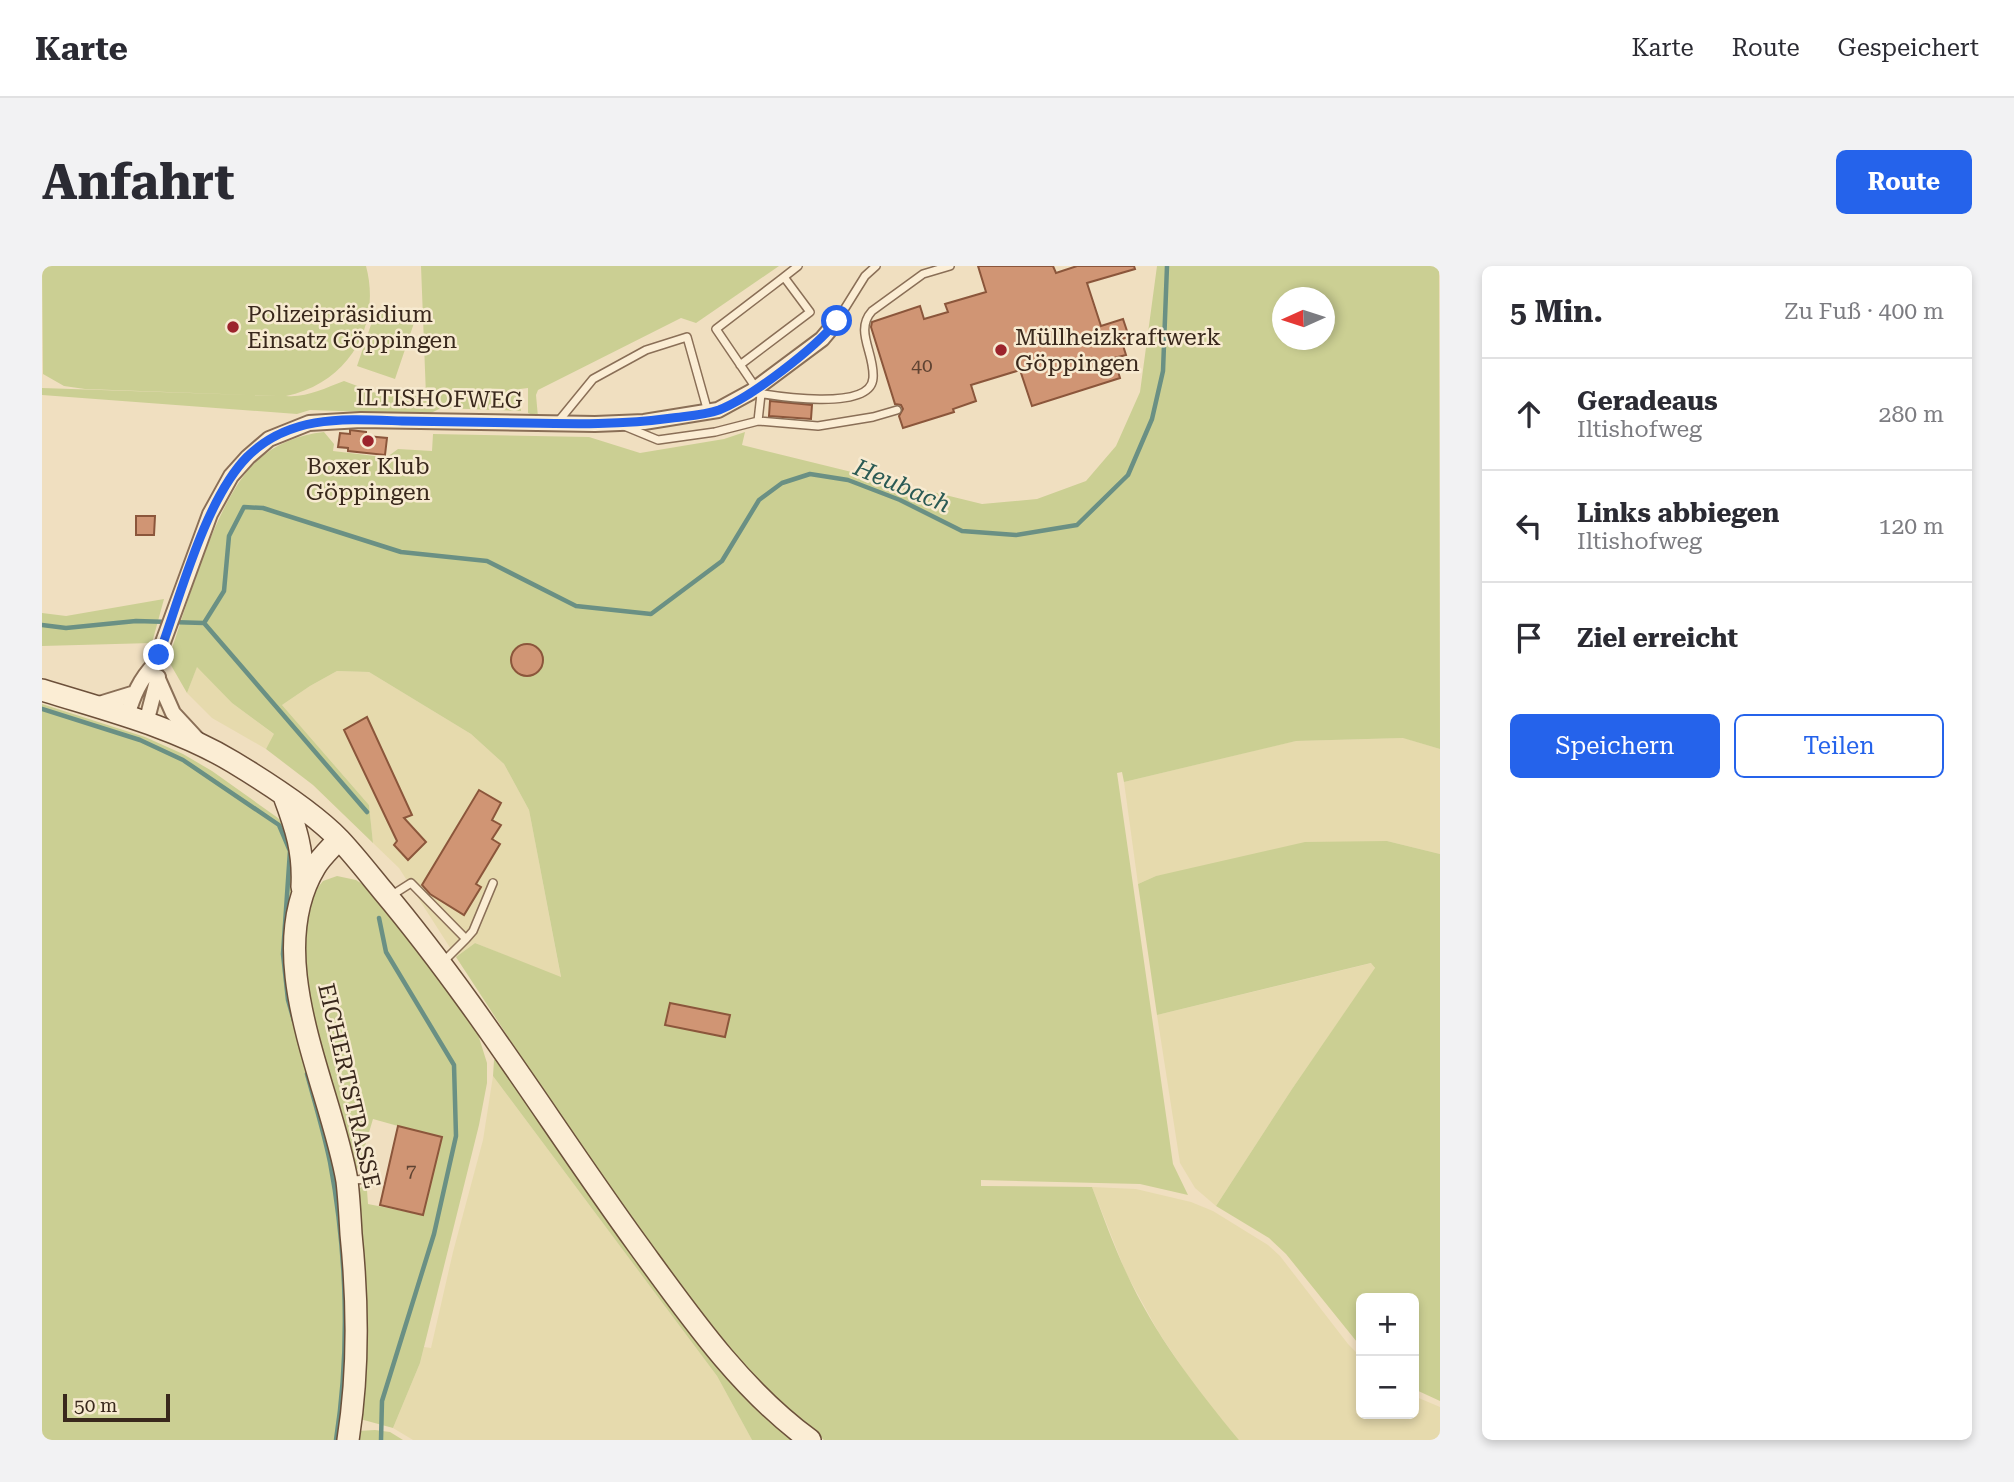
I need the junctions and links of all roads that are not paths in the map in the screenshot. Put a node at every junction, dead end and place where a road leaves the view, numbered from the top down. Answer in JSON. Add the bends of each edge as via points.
{"nodes":[{"id":1,"x":798,"y":266,"type":"edge"},
{"id":2,"x":865,"y":266,"type":"edge"},
{"id":3,"x":876,"y":266,"type":"edge"},
{"id":4,"x":950,"y":266,"type":"edge"},
{"id":5,"x":865,"y":276,"type":"junction"},
{"id":6,"x":784,"y":277,"type":"junction"},
{"id":7,"x":837,"y":321,"type":"joint"},
{"id":8,"x":740,"y":365,"type":"junction"},
{"id":9,"x":756,"y":391,"type":"junction"},
{"id":10,"x":897,"y":410,"type":"dead end"},
{"id":11,"x":708,"y":412,"type":"junction"},
{"id":12,"x":758,"y":421,"type":"junction"},
{"id":13,"x":556,"y":424,"type":"junction"},
{"id":14,"x":617,"y":424,"type":"junction"},
{"id":15,"x":157,"y":659,"type":"junction"},
{"id":16,"x":158,"y":680,"type":"junction"},
{"id":17,"x":42,"y":690,"type":"edge"},
{"id":18,"x":135,"y":692,"type":"junction"},
{"id":19,"x":92,"y":706,"type":"junction"},
{"id":20,"x":136,"y":720,"type":"junction"},
{"id":21,"x":203,"y":746,"type":"junction"},
{"id":22,"x":283,"y":794,"type":"junction"},
{"id":23,"x":339,"y":839,"type":"junction"},
{"id":24,"x":493,"y":883,"type":"dead end"},
{"id":25,"x":388,"y":897,"type":"junction"},
{"id":26,"x":302,"y":898,"type":"junction"},
{"id":27,"x":466,"y":939,"type":"junction"},
{"id":28,"x":442,"y":963,"type":"junction"},
{"id":29,"x":374,"y":1179,"type":"dead end"},
{"id":30,"x":346,"y":1180,"type":"junction"},
{"id":31,"x":348,"y":1440,"type":"edge"},
{"id":32,"x":810,"y":1440,"type":"edge"}],
"edges":[{"from":1,"to":6,"type":"lane"},
{"from":2,"to":5,"type":"lane"},
{"from":3,"to":5,"type":"lane"},
{"from":4,"to":9,"type":"lane","via":[[923,274],[866,318],[863,329],[873,380],[866,392],[809,400]]},
{"from":5,"to":7,"type":"lane"},
{"from":6,"to":8,"type":"lane","via":[[716,329]]},
{"from":6,"to":8,"type":"lane","via":[[810,312]]},
{"from":7,"to":9,"type":"street","name":"ILTISHOFWEG","via":[[822,339]]},
{"from":8,"to":9,"type":"lane"},
{"from":9,"to":11,"type":"street","name":"ILTISHOFWEG"},
{"from":9,"to":12,"type":"lane"},
{"from":10,"to":12,"type":"lane","via":[[818,426]]},
{"from":11,"to":13,"type":"lane","via":[[687,337],[646,350],[593,379]]},
{"from":11,"to":14,"type":"street","name":"ILTISHOFWEG"},
{"from":12,"to":14,"type":"lane","via":[[658,440]]},
{"from":13,"to":14,"type":"street","name":"ILTISHOFWEG"},
{"from":13,"to":15,"type":"street","name":"ILTISHOFWEG","via":[[417,427],[361,420],[309,423],[270,439],[231,476],[210,514]]},
{"from":15,"to":16,"type":"street"},
{"from":15,"to":18,"type":"street","name":"ILTISHOFWEG"},
{"from":16,"to":20,"type":"street"},
{"from":16,"to":21,"type":"street","via":[[173,713]]},
{"from":17,"to":19,"type":"main road"},
{"from":18,"to":19,"type":"street"},
{"from":18,"to":20,"type":"street","name":"ILTISHOFWEG"},
{"from":19,"to":20,"type":"main road"},
{"from":20,"to":21,"type":"main road"},
{"from":21,"to":22,"type":"main road"},
{"from":22,"to":23,"type":"main road"},
{"from":22,"to":26,"type":"main road","via":[[303,861]]},
{"from":23,"to":25,"type":"main road"},
{"from":23,"to":26,"type":"main road","name":"EICHERTSTRASSE","via":[[315,867]]},
{"from":24,"to":27,"type":"lane"},
{"from":25,"to":27,"type":"lane","via":[[411,883]]},
{"from":25,"to":28,"type":"main road"},
{"from":26,"to":30,"type":"main road","name":"EICHERTSTRASSE","via":[[295,929],[301,1008]]},
{"from":27,"to":28,"type":"lane"},
{"from":28,"to":32,"type":"main road","via":[[691,1317],[740,1376]]},
{"from":29,"to":30,"type":"lane"},
{"from":30,"to":31,"type":"main road","name":"EICHERTSTRASSE","via":[[357,1292],[356,1380]]}]}
